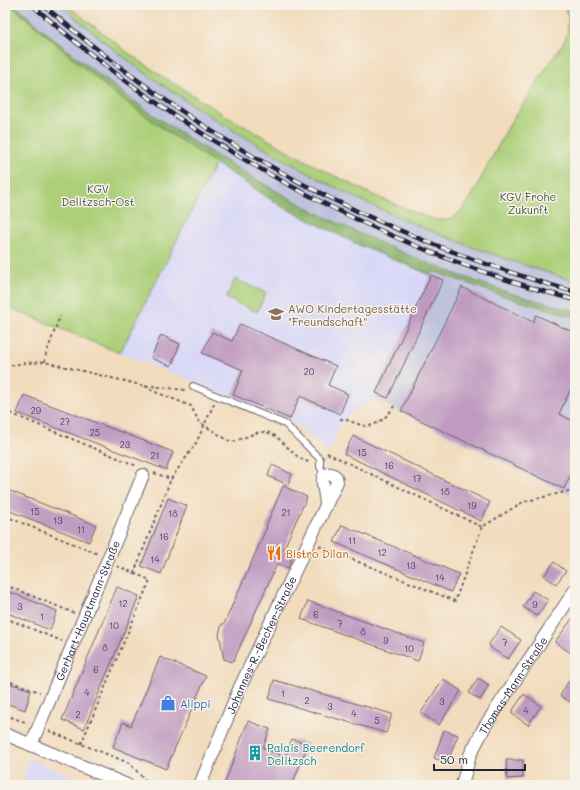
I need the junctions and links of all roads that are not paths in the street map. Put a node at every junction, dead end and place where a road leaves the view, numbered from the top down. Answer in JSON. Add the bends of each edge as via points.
{"nodes":[{"id":1,"x":193,"y":386,"type":"road end"},
{"id":2,"x":147,"y":473,"type":"road end"},
{"id":3,"x":325,"y":475,"type":"joint"},
{"id":4,"x":575,"y":590,"type":"edge"},
{"id":5,"x":5,"y":734,"type":"edge"},
{"id":6,"x":31,"y":745,"type":"junction"},
{"id":7,"x":127,"y":785,"type":"edge"},
{"id":8,"x":200,"y":785,"type":"edge"},
{"id":9,"x":462,"y":785,"type":"edge"}],
"edges":[{"from":1,"to":3,"type":"lane","via":[[285,424],[320,458],[320,467]]},
{"from":2,"to":6,"type":"street","name":"Gerhart-Hauptmann-Straße"},
{"from":3,"to":8,"type":"street","name":"Johannes-R.-Becher-Straße","via":[[322,483],[326,506],[240,687]]},
{"from":4,"to":9,"type":"street","name":"Thomas-Mann-Straße","via":[[485,726],[470,755]]},
{"from":5,"to":6,"type":"street"},
{"from":6,"to":7,"type":"street"}]}
